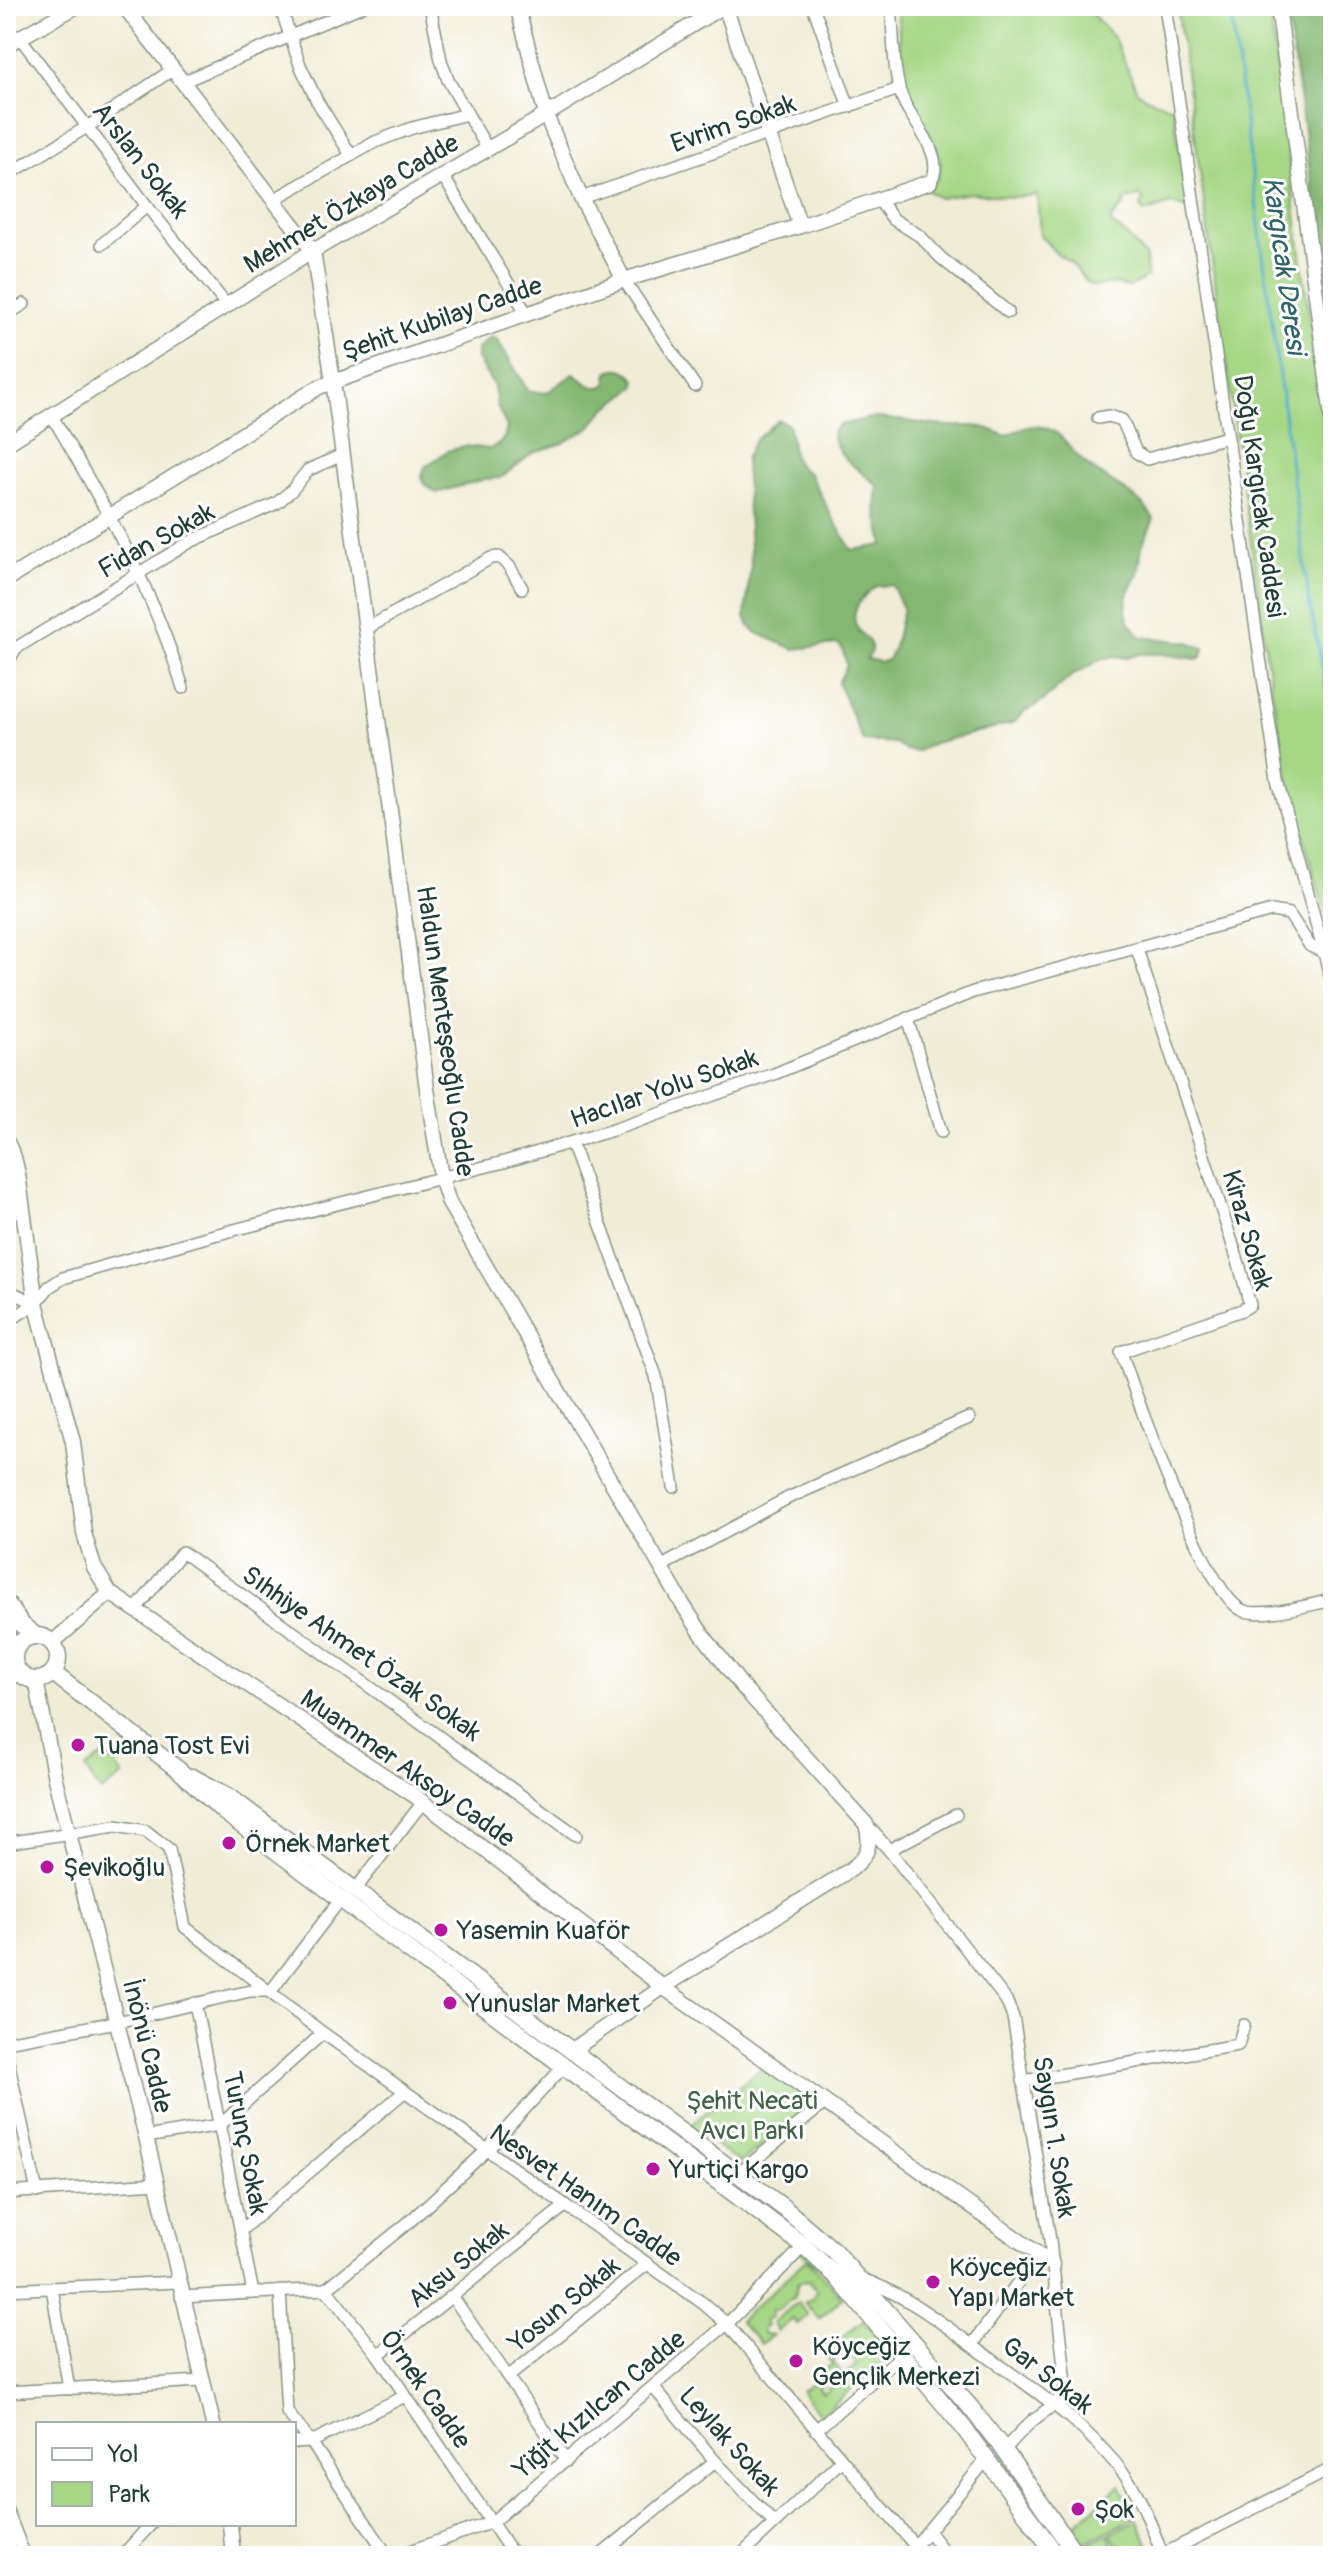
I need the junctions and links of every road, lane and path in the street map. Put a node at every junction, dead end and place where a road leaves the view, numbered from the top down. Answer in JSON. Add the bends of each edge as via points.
{"nodes":[{"id":1,"x":77,"y":6,"type":"edge"},
{"id":2,"x":124,"y":6,"type":"edge"},
{"id":3,"x":280,"y":6,"type":"edge"},
{"id":4,"x":362,"y":6,"type":"edge"},
{"id":5,"x":430,"y":6,"type":"edge"},
{"id":6,"x":517,"y":6,"type":"edge"},
{"id":7,"x":724,"y":6,"type":"edge"},
{"id":8,"x":813,"y":6,"type":"edge"},
{"id":9,"x":891,"y":6,"type":"edge"},
{"id":10,"x":1165,"y":6,"type":"edge"},
{"id":11,"x":1278,"y":6,"type":"edge"},
{"id":12,"x":290,"y":37,"type":"junction"},
{"id":13,"x":21,"y":39,"type":"junction"},
{"id":14,"x":6,"y":45,"type":"edge"},
{"id":15,"x":177,"y":76,"type":"junction"},
{"id":16,"x":899,"y":89,"type":"junction"},
{"id":17,"x":849,"y":107,"type":"junction"},
{"id":18,"x":467,"y":114,"type":"junction"},
{"id":19,"x":546,"y":115,"type":"junction"},
{"id":20,"x":87,"y":127,"type":"junction"},
{"id":21,"x":768,"y":135,"type":"junction"},
{"id":22,"x":487,"y":148,"type":"junction"},
{"id":23,"x":351,"y":155,"type":"junction"},
{"id":24,"x":6,"y":176,"type":"edge"},
{"id":25,"x":443,"y":176,"type":"junction"},
{"id":26,"x":930,"y":182,"type":"joint"},
{"id":27,"x":581,"y":198,"type":"junction"},
{"id":28,"x":878,"y":199,"type":"junction"},
{"id":29,"x":273,"y":200,"type":"junction"},
{"id":30,"x":147,"y":206,"type":"junction"},
{"id":31,"x":800,"y":226,"type":"junction"},
{"id":32,"x":102,"y":244,"type":"dead end"},
{"id":33,"x":313,"y":251,"type":"junction"},
{"id":34,"x":624,"y":280,"type":"junction"},
{"id":35,"x":24,"y":304,"type":"dead end"},
{"id":36,"x":228,"y":307,"type":"junction"},
{"id":37,"x":1008,"y":312,"type":"dead end"},
{"id":38,"x":527,"y":314,"type":"junction"},
{"id":39,"x":6,"y":315,"type":"edge"},
{"id":40,"x":333,"y":381,"type":"junction"},
{"id":41,"x":695,"y":386,"type":"dead end"},
{"id":42,"x":52,"y":416,"type":"junction"},
{"id":43,"x":1098,"y":418,"type":"dead end"},
{"id":44,"x":1333,"y":425,"type":"edge"},
{"id":45,"x":1227,"y":437,"type":"junction"},
{"id":46,"x":6,"y":444,"type":"edge"},
{"id":47,"x":342,"y":455,"type":"junction"},
{"id":48,"x":110,"y":515,"type":"junction"},
{"id":49,"x":140,"y":573,"type":"junction"},
{"id":50,"x":6,"y":580,"type":"edge"},
{"id":51,"x":522,"y":588,"type":"dead end"},
{"id":52,"x":366,"y":629,"type":"junction"},
{"id":53,"x":6,"y":677,"type":"edge"},
{"id":54,"x":183,"y":688,"type":"dead end"},
{"id":55,"x":1137,"y":949,"type":"junction"},
{"id":56,"x":1323,"y":952,"type":"junction"},
{"id":57,"x":1333,"y":987,"type":"edge"},
{"id":58,"x":908,"y":1018,"type":"junction"},
{"id":59,"x":941,"y":1132,"type":"dead end"},
{"id":60,"x":6,"y":1140,"type":"edge"},
{"id":61,"x":571,"y":1143,"type":"junction"},
{"id":62,"x":441,"y":1177,"type":"junction"},
{"id":63,"x":6,"y":1290,"type":"edge"},
{"id":64,"x":36,"y":1303,"type":"junction"},
{"id":65,"x":6,"y":1323,"type":"edge"},
{"id":66,"x":969,"y":1418,"type":"dead end"},
{"id":67,"x":674,"y":1487,"type":"dead end"},
{"id":68,"x":660,"y":1567,"type":"junction"},
{"id":69,"x":110,"y":1593,"type":"junction"},
{"id":70,"x":1333,"y":1600,"type":"edge"},
{"id":71,"x":6,"y":1602,"type":"edge"},
{"id":72,"x":135,"y":1610,"type":"junction"},
{"id":73,"x":6,"y":1634,"type":"edge"},
{"id":74,"x":36,"y":1636,"type":"junction"},
{"id":75,"x":53,"y":1642,"type":"junction"},
{"id":76,"x":14,"y":1653,"type":"junction"},
{"id":77,"x":53,"y":1673,"type":"junction"},
{"id":78,"x":12,"y":1676,"type":"edge"},
{"id":79,"x":36,"y":1680,"type":"junction"},
{"id":80,"x":180,"y":1771,"type":"junction"},
{"id":81,"x":423,"y":1802,"type":"junction"},
{"id":82,"x":956,"y":1815,"type":"dead end"},
{"id":83,"x":866,"y":1824,"type":"junction"},
{"id":84,"x":69,"y":1832,"type":"junction"},
{"id":85,"x":576,"y":1835,"type":"dead end"},
{"id":86,"x":6,"y":1843,"type":"edge"},
{"id":87,"x":889,"y":1850,"type":"junction"},
{"id":88,"x":355,"y":1890,"type":"junction"},
{"id":89,"x":340,"y":1900,"type":"junction"},
{"id":90,"x":663,"y":1987,"type":"junction"},
{"id":91,"x":271,"y":1991,"type":"junction"},
{"id":92,"x":195,"y":2003,"type":"junction"},
{"id":93,"x":117,"y":2022,"type":"junction"},
{"id":94,"x":1244,"y":2025,"type":"dead end"},
{"id":95,"x":323,"y":2033,"type":"junction"},
{"id":96,"x":6,"y":2042,"type":"edge"},
{"id":97,"x":6,"y":2052,"type":"edge"},
{"id":98,"x":568,"y":2058,"type":"junction"},
{"id":99,"x":1023,"y":2081,"type":"junction"},
{"id":100,"x":404,"y":2092,"type":"junction"},
{"id":101,"x":826,"y":2102,"type":"junction"},
{"id":102,"x":220,"y":2125,"type":"junction"},
{"id":103,"x":146,"y":2137,"type":"junction"},
{"id":104,"x":486,"y":2151,"type":"junction"},
{"id":105,"x":738,"y":2174,"type":"junction"},
{"id":106,"x":157,"y":2183,"type":"junction"},
{"id":107,"x":37,"y":2192,"type":"junction"},
{"id":108,"x":6,"y":2193,"type":"edge"},
{"id":109,"x":565,"y":2206,"type":"junction"},
{"id":110,"x":241,"y":2230,"type":"junction"},
{"id":111,"x":804,"y":2246,"type":"junction"},
{"id":112,"x":1038,"y":2255,"type":"junction"},
{"id":113,"x":647,"y":2264,"type":"junction"},
{"id":114,"x":1052,"y":2264,"type":"junction"},
{"id":115,"x":858,"y":2278,"type":"junction"},
{"id":116,"x":52,"y":2288,"type":"junction"},
{"id":117,"x":326,"y":2289,"type":"junction"},
{"id":118,"x":6,"y":2290,"type":"edge"},
{"id":119,"x":180,"y":2290,"type":"junction"},
{"id":120,"x":280,"y":2291,"type":"junction"},
{"id":121,"x":253,"y":2293,"type":"junction"},
{"id":122,"x":452,"y":2296,"type":"junction"},
{"id":123,"x":727,"y":2324,"type":"junction"},
{"id":124,"x":972,"y":2345,"type":"junction"},
{"id":125,"x":378,"y":2355,"type":"junction"},
{"id":126,"x":902,"y":2355,"type":"junction"},
{"id":127,"x":508,"y":2377,"type":"junction"},
{"id":128,"x":202,"y":2381,"type":"junction"},
{"id":129,"x":653,"y":2387,"type":"junction"},
{"id":130,"x":69,"y":2389,"type":"junction"},
{"id":131,"x":6,"y":2392,"type":"edge"},
{"id":132,"x":405,"y":2396,"type":"junction"},
{"id":133,"x":1056,"y":2405,"type":"junction"},
{"id":134,"x":212,"y":2422,"type":"edge"},
{"id":135,"x":295,"y":2422,"type":"edge"},
{"id":136,"x":296,"y":2423,"type":"edge"},
{"id":137,"x":816,"y":2430,"type":"junction"},
{"id":138,"x":311,"y":2442,"type":"junction"},
{"id":139,"x":296,"y":2443,"type":"edge"},
{"id":140,"x":1004,"y":2450,"type":"junction"},
{"id":141,"x":988,"y":2458,"type":"junction"},
{"id":142,"x":566,"y":2461,"type":"junction"},
{"id":143,"x":715,"y":2461,"type":"junction"},
{"id":144,"x":841,"y":2461,"type":"junction"},
{"id":145,"x":1333,"y":2468,"type":"edge"},
{"id":146,"x":6,"y":2508,"type":"edge"},
{"id":147,"x":492,"y":2522,"type":"junction"},
{"id":148,"x":774,"y":2523,"type":"junction"},
{"id":149,"x":149,"y":2526,"type":"edge"},
{"id":150,"x":230,"y":2526,"type":"edge"},
{"id":151,"x":929,"y":2532,"type":"junction"},
{"id":152,"x":912,"y":2552,"type":"edge"},
{"id":153,"x":25,"y":2556,"type":"edge"},
{"id":154,"x":122,"y":2556,"type":"edge"},
{"id":155,"x":233,"y":2556,"type":"edge"},
{"id":156,"x":388,"y":2556,"type":"edge"},
{"id":157,"x":396,"y":2556,"type":"edge"},
{"id":158,"x":514,"y":2556,"type":"edge"},
{"id":159,"x":600,"y":2556,"type":"edge"},
{"id":160,"x":740,"y":2556,"type":"edge"},
{"id":161,"x":947,"y":2556,"type":"edge"},
{"id":162,"x":1057,"y":2556,"type":"edge"},
{"id":163,"x":1077,"y":2556,"type":"edge"},
{"id":164,"x":1162,"y":2556,"type":"edge"}],
"edges":[{"from":1,"to":13,"type":"street"},
{"from":2,"to":15,"type":"street","name":"Haldun Menteşeoğlu Cadde"},
{"from":3,"to":12,"type":"street"},
{"from":4,"to":12,"type":"street"},
{"from":5,"to":18,"type":"street","via":[[444,70]]},
{"from":6,"to":19,"type":"street"},
{"from":7,"to":19,"type":"street","name":"Mehmet Özkaya Cadde"},
{"from":7,"to":21,"type":"street"},
{"from":8,"to":17,"type":"street"},
{"from":9,"to":16,"type":"street"},
{"from":10,"to":45,"type":"street","name":"Doğu Kargıcak Caddesi"},
{"from":11,"to":44,"type":"street"},
{"from":12,"to":15,"type":"street"},
{"from":12,"to":23,"type":"street","via":[[317,101]]},
{"from":13,"to":14,"type":"street"},
{"from":13,"to":20,"type":"street","name":"Arslan Sokak"},
{"from":15,"to":20,"type":"street"},
{"from":15,"to":29,"type":"street","name":"Haldun Menteşeoğlu Cadde"},
{"from":16,"to":17,"type":"street","name":"Evrim Sokak"},
{"from":16,"to":26,"type":"street","via":[[934,161]]},
{"from":17,"to":21,"type":"street","name":"Evrim Sokak"},
{"from":18,"to":22,"type":"street"},
{"from":18,"to":23,"type":"street","via":[[412,128]]},
{"from":19,"to":22,"type":"street","name":"Mehmet Özkaya Cadde"},
{"from":19,"to":27,"type":"street"},
{"from":20,"to":24,"type":"street"},
{"from":20,"to":30,"type":"street","name":"Arslan Sokak"},
{"from":21,"to":27,"type":"street","name":"Evrim Sokak"},
{"from":21,"to":31,"type":"street"},
{"from":22,"to":25,"type":"street","name":"Mehmet Özkaya Cadde"},
{"from":23,"to":29,"type":"street"},
{"from":25,"to":33,"type":"street","name":"Mehmet Özkaya Cadde"},
{"from":25,"to":38,"type":"street"},
{"from":26,"to":28,"type":"street","name":"Şehit Kubilay Cadde"},
{"from":27,"to":34,"type":"street"},
{"from":28,"to":31,"type":"street","name":"Şehit Kubilay Cadde"},
{"from":28,"to":37,"type":"street","via":[[893,219]]},
{"from":29,"to":33,"type":"street","name":"Haldun Menteşeoğlu Cadde"},
{"from":30,"to":32,"type":"street"},
{"from":30,"to":36,"type":"street","name":"Arslan Sokak"},
{"from":31,"to":34,"type":"street","name":"Şehit Kubilay Cadde"},
{"from":33,"to":36,"type":"street","name":"Mehmet Özkaya Cadde"},
{"from":33,"to":40,"type":"street","name":"Haldun Menteşeoğlu Cadde"},
{"from":34,"to":38,"type":"street","name":"Şehit Kubilay Cadde"},
{"from":34,"to":41,"type":"street"},
{"from":35,"to":39,"type":"street"},
{"from":36,"to":42,"type":"street","name":"Mehmet Özkaya Cadde"},
{"from":38,"to":40,"type":"street","name":"Şehit Kubilay Cadde"},
{"from":40,"to":47,"type":"street","name":"Haldun Menteşeoğlu Cadde"},
{"from":40,"to":48,"type":"street","name":"Şehit Kubilay Cadde"},
{"from":42,"to":46,"type":"street","name":"Mehmet Özkaya Cadde"},
{"from":42,"to":48,"type":"street"},
{"from":43,"to":45,"type":"street","via":[[1122,420],[1136,452],[1147,459]]},
{"from":45,"to":56,"type":"street","name":"Doğu Kargıcak Caddesi","via":[[1278,781]]},
{"from":47,"to":49,"type":"street","name":"Fidan Sokak","via":[[308,470],[277,503],[207,533]]},
{"from":47,"to":52,"type":"street","name":"Haldun Menteşeoğlu Cadde"},
{"from":48,"to":49,"type":"street"},
{"from":48,"to":50,"type":"street","name":"Şehit Kubilay Cadde"},
{"from":49,"to":53,"type":"street","name":"Fidan Sokak","via":[[16,648]]},
{"from":49,"to":54,"type":"street"},
{"from":51,"to":52,"type":"street","via":[[505,560],[491,558]]},
{"from":52,"to":62,"type":"street","name":"Haldun Menteşeoğlu Cadde"},
{"from":55,"to":56,"type":"street","name":"Hacılar Yolu Sokak","via":[[1278,911],[1294,918],[1310,946]]},
{"from":55,"to":58,"type":"street","name":"Hacılar Yolu Sokak","via":[[1001,982]]},
{"from":55,"to":70,"type":"street","name":"Kiraz Sokak","via":[[1250,1305],[1121,1352],[1180,1507],[1226,1597],[1251,1612]]},
{"from":56,"to":57,"type":"street","name":"Doğu Kargıcak Caddesi"},
{"from":58,"to":59,"type":"street"},
{"from":58,"to":61,"type":"street","name":"Hacılar Yolu Sokak","via":[[774,1074]]},
{"from":60,"to":64,"type":"street","name":"Muammer Aksoy Cadde","via":[[18,1174]]},
{"from":61,"to":62,"type":"street","name":"Hacılar Yolu Sokak"},
{"from":61,"to":67,"type":"street","via":[[656,1376]]},
{"from":62,"to":64,"type":"street","name":"Hacılar Yolu Sokak","via":[[63,1278]]},
{"from":62,"to":68,"type":"street","name":"Haldun Menteşeoğlu Cadde","via":[[455,1215]]},
{"from":63,"to":64,"type":"street"},
{"from":64,"to":65,"type":"street","name":"Hacılar Yolu Sokak"},
{"from":64,"to":69,"type":"street","name":"Muammer Aksoy Cadde","via":[[73,1442],[88,1552]]},
{"from":66,"to":68,"type":"street","via":[[788,1498]]},
{"from":68,"to":83,"type":"street","name":"Haldun Menteşeoğlu Cadde","via":[[741,1685]]},
{"from":69,"to":72,"type":"street","name":"Muammer Aksoy Cadde"},
{"from":69,"to":75,"type":"street"},
{"from":71,"to":74,"type":"main road"},
{"from":72,"to":81,"type":"street","name":"Muammer Aksoy Cadde"},
{"from":72,"to":85,"type":"street","name":"Sıhhiye Ahmet Özak Sokak","via":[[182,1552]]},
{"from":73,"to":76,"type":"main road"},
{"from":74,"to":75,"type":"main road"},
{"from":74,"to":76,"type":"main road","via":[[22,1641]]},
{"from":75,"to":77,"type":"main road","via":[[59,1661]]},
{"from":76,"to":78,"type":"main road"},
{"from":77,"to":79,"type":"main road"},
{"from":77,"to":80,"type":"main road"},
{"from":78,"to":79,"type":"main road"},
{"from":79,"to":84,"type":"street","name":"İnönü Cadde"},
{"from":80,"to":88,"type":"main road","via":[[228,1796]]},
{"from":80,"to":89,"type":"main road","via":[[224,1812]]},
{"from":81,"to":88,"type":"street"},
{"from":81,"to":90,"type":"street","name":"Muammer Aksoy Cadde"},
{"from":82,"to":87,"type":"street"},
{"from":83,"to":87,"type":"street"},
{"from":83,"to":90,"type":"street","via":[[869,1850],[861,1862]]},
{"from":84,"to":86,"type":"street"},
{"from":84,"to":91,"type":"street","name":"Nesvet Hanım Cadde","via":[[116,1826],[146,1831],[169,1849],[185,1927]]},
{"from":84,"to":93,"type":"street","name":"İnönü Cadde"},
{"from":87,"to":99,"type":"street","name":"Saygın 1. Sokak","via":[[1006,2000]]},
{"from":88,"to":98,"type":"main road"},
{"from":89,"to":91,"type":"street"},
{"from":89,"to":98,"type":"main road"},
{"from":90,"to":98,"type":"street"},
{"from":90,"to":101,"type":"street","name":"Muammer Aksoy Cadde"},
{"from":91,"to":92,"type":"street"},
{"from":91,"to":95,"type":"street","name":"Nesvet Hanım Cadde"},
{"from":92,"to":93,"type":"street"},
{"from":92,"to":102,"type":"street","name":"Turunç Sokak"},
{"from":93,"to":96,"type":"street"},
{"from":93,"to":103,"type":"street","name":"İnönü Cadde"},
{"from":94,"to":99,"type":"street","via":[[1238,2045]]},
{"from":95,"to":100,"type":"street","name":"Nesvet Hanım Cadde"},
{"from":95,"to":102,"type":"street"},
{"from":97,"to":107,"type":"street"},
{"from":98,"to":104,"type":"street"},
{"from":98,"to":105,"type":"main road"},
{"from":98,"to":111,"type":"main road"},
{"from":99,"to":114,"type":"street","name":"Saygın 1. Sokak"},
{"from":100,"to":104,"type":"street","name":"Nesvet Hanım Cadde"},
{"from":100,"to":110,"type":"street"},
{"from":101,"to":105,"type":"street"},
{"from":101,"to":112,"type":"street","name":"Muammer Aksoy Cadde"},
{"from":102,"to":103,"type":"street"},
{"from":102,"to":110,"type":"street","name":"Turunç Sokak"},
{"from":103,"to":106,"type":"street","name":"İnönü Cadde"},
{"from":104,"to":109,"type":"street","name":"Nesvet Hanım Cadde"},
{"from":104,"to":117,"type":"street"},
{"from":105,"to":115,"type":"main road","via":[[817,2235]]},
{"from":106,"to":107,"type":"street"},
{"from":106,"to":119,"type":"street","name":"İnönü Cadde"},
{"from":107,"to":108,"type":"street"},
{"from":109,"to":113,"type":"street","name":"Nesvet Hanım Cadde"},
{"from":109,"to":122,"type":"street","name":"Aksu Sokak"},
{"from":110,"to":121,"type":"street","name":"Turunç Sokak"},
{"from":111,"to":123,"type":"street","name":"Yiğit Kızılcan Cadde"},
{"from":111,"to":126,"type":"main road"},
{"from":112,"to":114,"type":"street","name":"Muammer Aksoy Cadde"},
{"from":112,"to":124,"type":"street"},
{"from":113,"to":123,"type":"street","name":"Nesvet Hanım Cadde"},
{"from":113,"to":127,"type":"street","name":"Yosun Sokak"},
{"from":114,"to":133,"type":"street","name":"Saygın 1. Sokak","via":[[1066,2371]]},
{"from":115,"to":124,"type":"street","name":"Gar Sokak","via":[[903,2296]]},
{"from":115,"to":140,"type":"main road"},
{"from":116,"to":118,"type":"street"},
{"from":116,"to":119,"type":"street"},
{"from":116,"to":130,"type":"street"},
{"from":117,"to":120,"type":"street"},
{"from":117,"to":125,"type":"street","name":"Örnek Cadde"},
{"from":119,"to":121,"type":"street"},
{"from":119,"to":128,"type":"street","name":"İnönü Cadde"},
{"from":120,"to":121,"type":"street"},
{"from":120,"to":135,"type":"street","via":[[287,2412]]},
{"from":122,"to":125,"type":"street","name":"Aksu Sokak"},
{"from":122,"to":127,"type":"street"},
{"from":123,"to":129,"type":"street","name":"Yiğit Kızılcan Cadde"},
{"from":123,"to":137,"type":"street","name":"Nesvet Hanım Cadde"},
{"from":124,"to":133,"type":"street","name":"Gar Sokak"},
{"from":125,"to":132,"type":"street","name":"Örnek Cadde"},
{"from":126,"to":137,"type":"street"},
{"from":126,"to":141,"type":"main road"},
{"from":127,"to":142,"type":"street"},
{"from":128,"to":130,"type":"street"},
{"from":128,"to":134,"type":"street","name":"İnönü Cadde"},
{"from":129,"to":142,"type":"street","name":"Yiğit Kızılcan Cadde"},
{"from":129,"to":143,"type":"street","name":"Leylak Sokak"},
{"from":130,"to":131,"type":"street"},
{"from":132,"to":138,"type":"street"},
{"from":132,"to":147,"type":"street","name":"Örnek Cadde"},
{"from":133,"to":140,"type":"street"},
{"from":133,"to":164,"type":"street","name":"Gar Sokak","via":[[1128,2480]]},
{"from":136,"to":138,"type":"street"},
{"from":137,"to":144,"type":"street","name":"Nesvet Hanım Cadde"},
{"from":138,"to":139,"type":"street"},
{"from":138,"to":156,"type":"street"},
{"from":140,"to":163,"type":"main road"},
{"from":141,"to":151,"type":"street"},
{"from":141,"to":162,"type":"main road"},
{"from":142,"to":147,"type":"street","name":"Yiğit Kızılcan Cadde"},
{"from":143,"to":148,"type":"street","name":"Leylak Sokak"},
{"from":143,"to":159,"type":"street"},
{"from":144,"to":148,"type":"street"},
{"from":144,"to":152,"type":"street","name":"Nesvet Hanım Cadde"},
{"from":145,"to":164,"type":"street"},
{"from":146,"to":153,"type":"street"},
{"from":147,"to":157,"type":"street","name":"Yiğit Kızılcan Cadde"},
{"from":147,"to":158,"type":"street","name":"Örnek Cadde"},
{"from":148,"to":160,"type":"street"},
{"from":149,"to":154,"type":"street"},
{"from":150,"to":155,"type":"street"},
{"from":151,"to":152,"type":"street"},
{"from":151,"to":161,"type":"street"}]}
